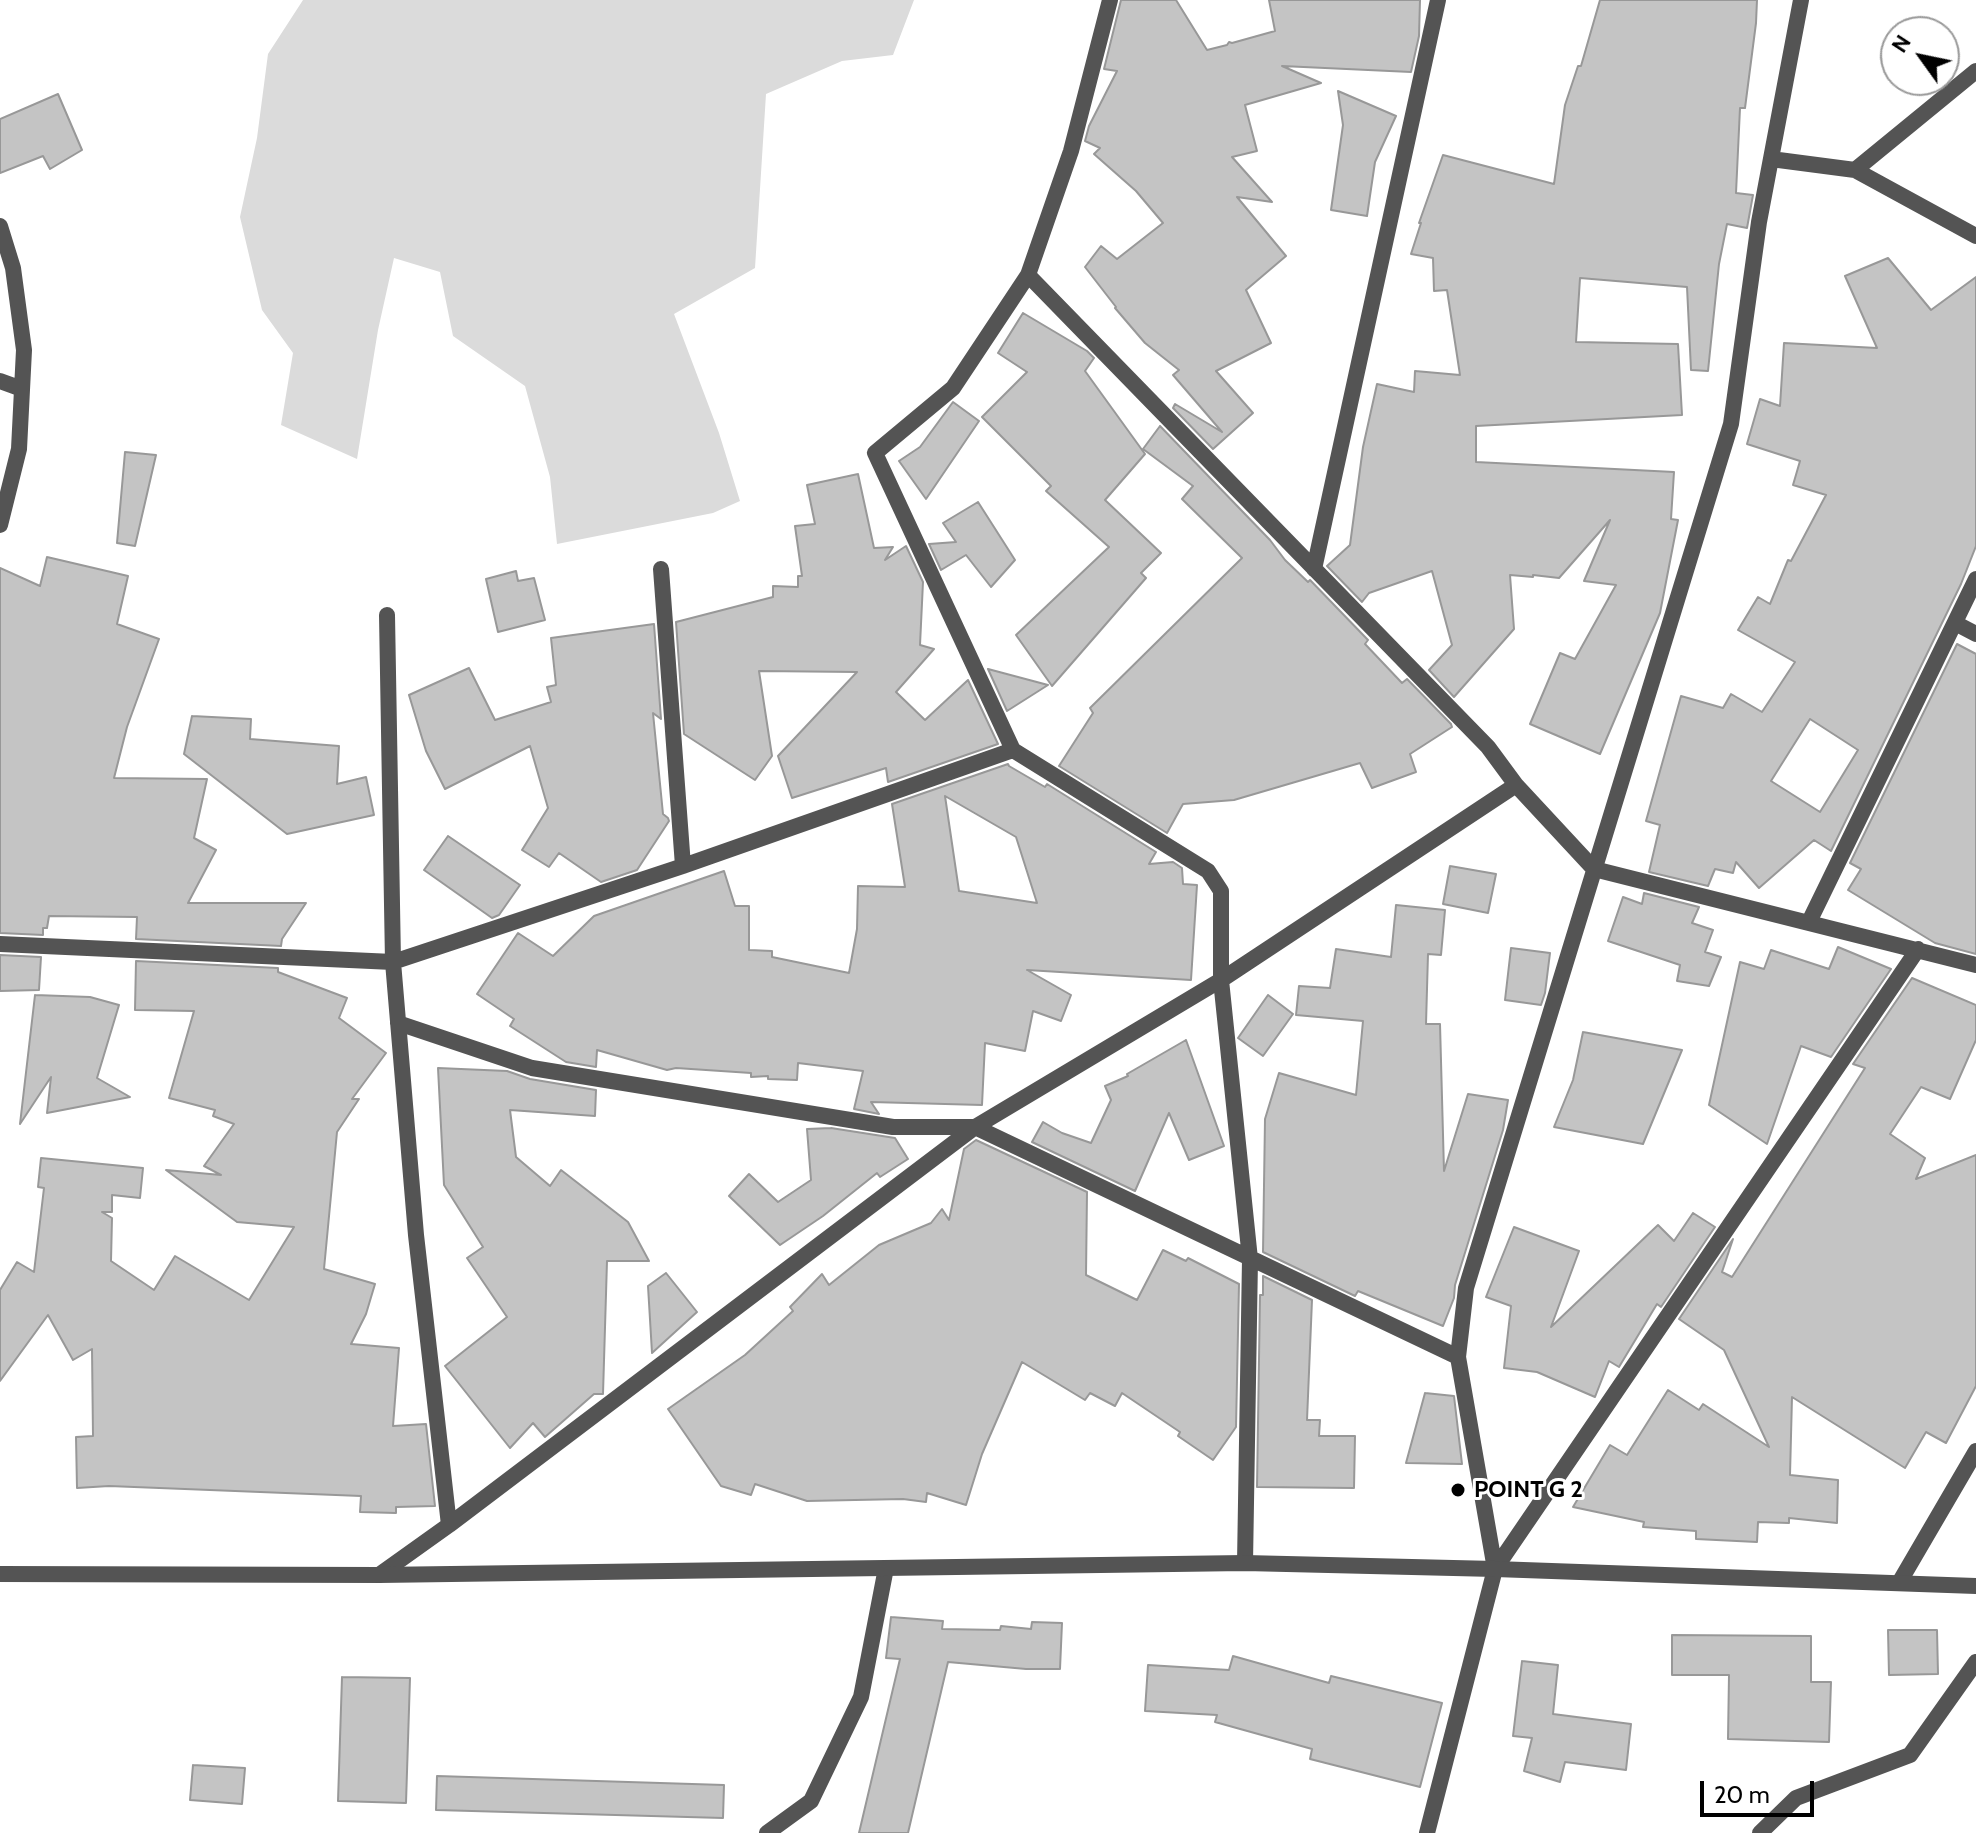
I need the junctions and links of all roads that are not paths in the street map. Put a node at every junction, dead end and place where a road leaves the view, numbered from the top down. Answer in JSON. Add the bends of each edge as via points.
{"nodes":[{"id":1,"x":1110,"y":0,"type":"edge"},
{"id":2,"x":1438,"y":0,"type":"edge"},
{"id":3,"x":1801,"y":0,"type":"edge"},
{"id":4,"x":1976,"y":71,"type":"edge"},
{"id":5,"x":1771,"y":159,"type":"junction"},
{"id":6,"x":1855,"y":170,"type":"junction"},
{"id":7,"x":0,"y":226,"type":"edge"},
{"id":8,"x":1976,"y":236,"type":"edge"},
{"id":9,"x":1028,"y":275,"type":"junction"},
{"id":10,"x":0,"y":381,"type":"edge"},
{"id":11,"x":22,"y":389,"type":"junction"},
{"id":12,"x":0,"y":524,"type":"edge"},
{"id":13,"x":661,"y":569,"type":"dead end"},
{"id":14,"x":1314,"y":569,"type":"junction"},
{"id":15,"x":1976,"y":579,"type":"edge"},
{"id":16,"x":387,"y":615,"type":"dead end"},
{"id":17,"x":1955,"y":623,"type":"junction"},
{"id":18,"x":1976,"y":634,"type":"edge"},
{"id":19,"x":1013,"y":750,"type":"junction"},
{"id":20,"x":1516,"y":785,"type":"junction"},
{"id":21,"x":683,"y":866,"type":"junction"},
{"id":22,"x":1594,"y":869,"type":"junction"},
{"id":23,"x":1809,"y":922,"type":"junction"},
{"id":24,"x":0,"y":944,"type":"edge"},
{"id":25,"x":1918,"y":949,"type":"junction"},
{"id":26,"x":393,"y":962,"type":"junction"},
{"id":27,"x":1976,"y":965,"type":"edge"},
{"id":28,"x":1221,"y":980,"type":"junction"},
{"id":29,"x":398,"y":1023,"type":"junction"},
{"id":30,"x":975,"y":1127,"type":"junction"},
{"id":31,"x":1250,"y":1259,"type":"junction"},
{"id":32,"x":1458,"y":1357,"type":"junction"},
{"id":33,"x":1976,"y":1451,"type":"edge"},
{"id":34,"x":449,"y":1525,"type":"junction"},
{"id":35,"x":1245,"y":1563,"type":"junction"},
{"id":36,"x":886,"y":1568,"type":"junction"},
{"id":37,"x":1495,"y":1569,"type":"junction"},
{"id":38,"x":0,"y":1574,"type":"edge"},
{"id":39,"x":379,"y":1575,"type":"junction"},
{"id":40,"x":1899,"y":1583,"type":"junction"},
{"id":41,"x":1976,"y":1586,"type":"edge"},
{"id":42,"x":1976,"y":1662,"type":"edge"},
{"id":43,"x":767,"y":1833,"type":"edge"},
{"id":44,"x":1427,"y":1833,"type":"edge"},
{"id":45,"x":1760,"y":1833,"type":"edge"}],
"edges":[{"from":1,"to":9,"type":"street","via":[[1071,151]]},
{"from":2,"to":14,"type":"street"},
{"from":3,"to":5,"type":"street"},
{"from":4,"to":6,"type":"street"},
{"from":5,"to":6,"type":"street"},
{"from":5,"to":22,"type":"street","via":[[1731,424]]},
{"from":6,"to":8,"type":"street"},
{"from":7,"to":11,"type":"street","via":[[13,268],[24,350]]},
{"from":9,"to":14,"type":"street"},
{"from":9,"to":19,"type":"street","via":[[953,388],[875,453]]},
{"from":10,"to":11,"type":"street"},
{"from":11,"to":12,"type":"street","via":[[19,449]]},
{"from":13,"to":21,"type":"street"},
{"from":14,"to":20,"type":"street","via":[[1488,747]]},
{"from":15,"to":17,"type":"street"},
{"from":16,"to":26,"type":"street"},
{"from":17,"to":18,"type":"street"},
{"from":17,"to":23,"type":"street"},
{"from":19,"to":21,"type":"street"},
{"from":19,"to":28,"type":"street","via":[[1208,871],[1221,891]]},
{"from":20,"to":22,"type":"street"},
{"from":20,"to":28,"type":"street"},
{"from":21,"to":26,"type":"street"},
{"from":22,"to":23,"type":"street"},
{"from":22,"to":32,"type":"street","via":[[1466,1288]]},
{"from":23,"to":25,"type":"street"},
{"from":24,"to":26,"type":"street"},
{"from":25,"to":27,"type":"street"},
{"from":25,"to":37,"type":"street"},
{"from":26,"to":29,"type":"street"},
{"from":28,"to":30,"type":"street"},
{"from":28,"to":31,"type":"street"},
{"from":29,"to":30,"type":"street","via":[[532,1068],[893,1127]]},
{"from":29,"to":34,"type":"street"},
{"from":30,"to":31,"type":"street"},
{"from":30,"to":34,"type":"street"},
{"from":31,"to":32,"type":"street"},
{"from":31,"to":35,"type":"street"},
{"from":32,"to":37,"type":"street"},
{"from":33,"to":40,"type":"street"},
{"from":34,"to":39,"type":"street"},
{"from":35,"to":36,"type":"street"},
{"from":35,"to":37,"type":"street"},
{"from":36,"to":39,"type":"street"},
{"from":36,"to":43,"type":"street","via":[[861,1697],[811,1801]]},
{"from":37,"to":40,"type":"street"},
{"from":37,"to":44,"type":"street"},
{"from":38,"to":39,"type":"street"},
{"from":40,"to":41,"type":"street"},
{"from":42,"to":45,"type":"street","via":[[1910,1755],[1796,1798]]}]}
